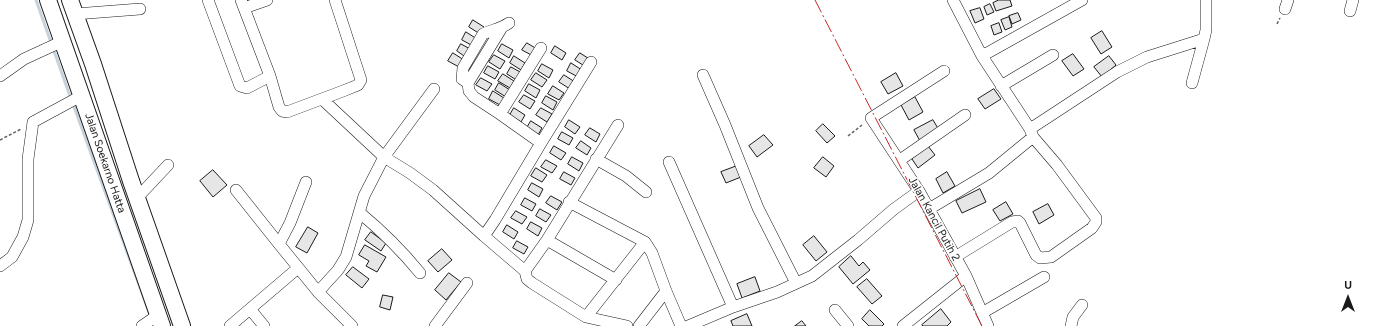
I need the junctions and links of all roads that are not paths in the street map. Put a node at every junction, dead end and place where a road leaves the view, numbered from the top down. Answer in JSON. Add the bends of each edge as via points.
{"nodes":[{"id":1,"x":48,"y":0,"type":"edge"},
{"id":2,"x":208,"y":0,"type":"edge"},
{"id":3,"x":267,"y":0,"type":"edge"},
{"id":4,"x":335,"y":0,"type":"edge"},
{"id":5,"x":1082,"y":0,"type":"edge"},
{"id":6,"x":1206,"y":0,"type":"edge"},
{"id":7,"x":955,"y":1,"type":"edge"},
{"id":8,"x":243,"y":4,"type":"edge"},
{"id":9,"x":73,"y":7,"type":"edge"},
{"id":10,"x":140,"y":9,"type":"dead end"},
{"id":11,"x":505,"y":26,"type":"dead end"},
{"id":12,"x":1204,"y":39,"type":"junction"},
{"id":13,"x":60,"y":43,"type":"junction"},
{"id":14,"x":541,"y":48,"type":"dead end"},
{"id":15,"x":1053,"y":55,"type":"dead end"},
{"id":16,"x":982,"y":56,"type":"junction"},
{"id":17,"x":591,"y":62,"type":"dead end"},
{"id":18,"x":944,"y":70,"type":"dead end"},
{"id":19,"x":702,"y":75,"type":"dead end"},
{"id":20,"x":0,"y":76,"type":"edge"},
{"id":21,"x":270,"y":76,"type":"junction"},
{"id":22,"x":1192,"y":83,"type":"dead end"},
{"id":23,"x":1001,"y":86,"type":"junction"},
{"id":24,"x":434,"y":89,"type":"dead end"},
{"id":25,"x":322,"y":99,"type":"junction"},
{"id":26,"x":75,"y":100,"type":"junction"},
{"id":27,"x":500,"y":114,"type":"junction"},
{"id":28,"x":965,"y":115,"type":"dead end"},
{"id":29,"x":618,"y":125,"type":"dead end"},
{"id":30,"x":1031,"y":133,"type":"junction"},
{"id":31,"x":541,"y":143,"type":"junction"},
{"id":32,"x":384,"y":158,"type":"junction"},
{"id":33,"x":596,"y":159,"type":"junction"},
{"id":34,"x":900,"y":160,"type":"junction"},
{"id":35,"x":670,"y":162,"type":"dead end"},
{"id":36,"x":168,"y":166,"type":"dead end"},
{"id":37,"x":306,"y":182,"type":"dead end"},
{"id":38,"x":236,"y":190,"type":"dead end"},
{"id":39,"x":919,"y":191,"type":"junction"},
{"id":40,"x":646,"y":192,"type":"dead end"},
{"id":41,"x":137,"y":198,"type":"junction"},
{"id":42,"x":569,"y":202,"type":"junction"},
{"id":43,"x":928,"y":209,"type":"junction"},
{"id":44,"x":360,"y":212,"type":"junction"},
{"id":45,"x":484,"y":236,"type":"junction"},
{"id":46,"x":547,"y":240,"type":"junction"},
{"id":47,"x":645,"y":242,"type":"junction"},
{"id":48,"x":279,"y":244,"type":"junction"},
{"id":49,"x":955,"y":257,"type":"junction"},
{"id":50,"x":0,"y":266,"type":"edge"},
{"id":51,"x":298,"y":268,"type":"junction"},
{"id":52,"x":525,"y":271,"type":"junction"},
{"id":53,"x":420,"y":273,"type":"dead end"},
{"id":54,"x":966,"y":276,"type":"junction"},
{"id":55,"x":1044,"y":276,"type":"dead end"},
{"id":56,"x":616,"y":280,"type":"junction"},
{"id":57,"x":467,"y":283,"type":"dead end"},
{"id":58,"x":796,"y":283,"type":"junction"},
{"id":59,"x":666,"y":291,"type":"junction"},
{"id":60,"x":318,"y":292,"type":"junction"},
{"id":61,"x":1082,"y":305,"type":"dead end"},
{"id":62,"x":733,"y":307,"type":"junction"},
{"id":63,"x":250,"y":309,"type":"junction"},
{"id":64,"x":835,"y":310,"type":"dead end"},
{"id":65,"x":982,"y":313,"type":"junction"},
{"id":66,"x":586,"y":317,"type":"junction"},
{"id":67,"x":160,"y":321,"type":"edge"},
{"id":68,"x":142,"y":326,"type":"edge"},
{"id":69,"x":182,"y":326,"type":"edge"},
{"id":70,"x":230,"y":326,"type":"edge"},
{"id":71,"x":264,"y":326,"type":"edge"},
{"id":72,"x":352,"y":326,"type":"edge"},
{"id":73,"x":435,"y":326,"type":"edge"},
{"id":74,"x":627,"y":326,"type":"edge"},
{"id":75,"x":639,"y":326,"type":"edge"},
{"id":76,"x":681,"y":326,"type":"edge"},
{"id":77,"x":688,"y":326,"type":"edge"},
{"id":78,"x":848,"y":326,"type":"edge"},
{"id":79,"x":903,"y":326,"type":"edge"},
{"id":80,"x":988,"y":326,"type":"edge"},
{"id":81,"x":1071,"y":326,"type":"edge"}],
"edges":[{"from":1,"to":13,"type":"highway","name":"Jalan Soekarno Hatta"},
{"from":2,"to":21,"type":"street","via":[[240,86],[247,88]]},
{"from":3,"to":8,"type":"street"},
{"from":4,"to":25,"type":"street","via":[[361,80],[358,85]]},
{"from":5,"to":16,"type":"street"},
{"from":6,"to":12,"type":"street"},
{"from":7,"to":16,"type":"street"},
{"from":8,"to":21,"type":"street"},
{"from":9,"to":10,"type":"street"},
{"from":9,"to":41,"type":"highway","name":"Jalan Soekarno Hatta"},
{"from":11,"to":27,"type":"street","via":[[483,34],[463,68],[462,79],[468,83],[469,91],[474,97]]},
{"from":12,"to":22,"type":"street"},
{"from":12,"to":30,"type":"street","via":[[1147,57],[1117,72]]},
{"from":13,"to":20,"type":"street","via":[[24,59]]},
{"from":13,"to":26,"type":"highway","name":"Jalan Soekarno Hatta"},
{"from":14,"to":27,"type":"street"},
{"from":15,"to":23,"type":"street"},
{"from":16,"to":23,"type":"street"},
{"from":17,"to":31,"type":"street"},
{"from":18,"to":34,"type":"street","name":"Jalan Kancil Putih 2","via":[[871,118]]},
{"from":19,"to":58,"type":"street","via":[[758,208]]},
{"from":21,"to":25,"type":"street","via":[[282,111],[294,110]]},
{"from":23,"to":30,"type":"street"},
{"from":24,"to":32,"type":"street"},
{"from":25,"to":32,"type":"street"},
{"from":26,"to":50,"type":"street","via":[[33,122],[28,159],[28,220],[23,237],[12,257]]},
{"from":26,"to":67,"type":"highway","name":"Jalan Soekarno Hatta"},
{"from":27,"to":31,"type":"street"},
{"from":28,"to":34,"type":"street"},
{"from":29,"to":33,"type":"street"},
{"from":30,"to":43,"type":"street","via":[[989,173]]},
{"from":30,"to":49,"type":"street","via":[[1057,164],[1096,218],[1096,222],[1092,228],[1051,257],[1040,258],[1036,255],[1018,221],[1012,222]]},
{"from":31,"to":45,"type":"street"},
{"from":32,"to":44,"type":"street","via":[[364,196]]},
{"from":32,"to":45,"type":"street","via":[[433,190]]},
{"from":33,"to":40,"type":"street","via":[[626,176]]},
{"from":33,"to":42,"type":"street"},
{"from":34,"to":39,"type":"street","name":"Jalan Kancil Putih 2"},
{"from":35,"to":62,"type":"street"},
{"from":36,"to":41,"type":"street"},
{"from":37,"to":48,"type":"street"},
{"from":38,"to":48,"type":"street"},
{"from":39,"to":43,"type":"street","name":"Jalan Kancil Putih 2"},
{"from":39,"to":58,"type":"street","via":[[812,276]]},
{"from":41,"to":69,"type":"highway","name":"Jalan Soekarno Hatta"},
{"from":42,"to":46,"type":"street"},
{"from":42,"to":47,"type":"street"},
{"from":43,"to":49,"type":"street","name":"Jalan Kancil Putih 2"},
{"from":44,"to":53,"type":"street"},
{"from":44,"to":60,"type":"street","via":[[344,260]]},
{"from":45,"to":52,"type":"street"},
{"from":46,"to":52,"type":"street"},
{"from":46,"to":56,"type":"street"},
{"from":47,"to":56,"type":"street"},
{"from":47,"to":59,"type":"street","via":[[652,253]]},
{"from":48,"to":51,"type":"street"},
{"from":49,"to":54,"type":"street","name":"Jalan Kancil Putih 2"},
{"from":51,"to":60,"type":"street"},
{"from":51,"to":63,"type":"street"},
{"from":52,"to":66,"type":"street","via":[[527,279],[532,283]]},
{"from":54,"to":65,"type":"street","name":"Jalan Kancil Putih 2"},
{"from":54,"to":79,"type":"street"},
{"from":55,"to":65,"type":"street"},
{"from":56,"to":66,"type":"street"},
{"from":57,"to":73,"type":"street"},
{"from":58,"to":62,"type":"street"},
{"from":59,"to":75,"type":"street"},
{"from":59,"to":76,"type":"street"},
{"from":60,"to":72,"type":"street"},
{"from":61,"to":81,"type":"street","via":[[1073,317]]},
{"from":62,"to":77,"type":"street"},
{"from":63,"to":70,"type":"street"},
{"from":63,"to":71,"type":"street"},
{"from":64,"to":78,"type":"street"},
{"from":65,"to":80,"type":"street","name":"Jalan Kancil Putih 2"},
{"from":66,"to":74,"type":"street"},
{"from":67,"to":68,"type":"street"}]}
